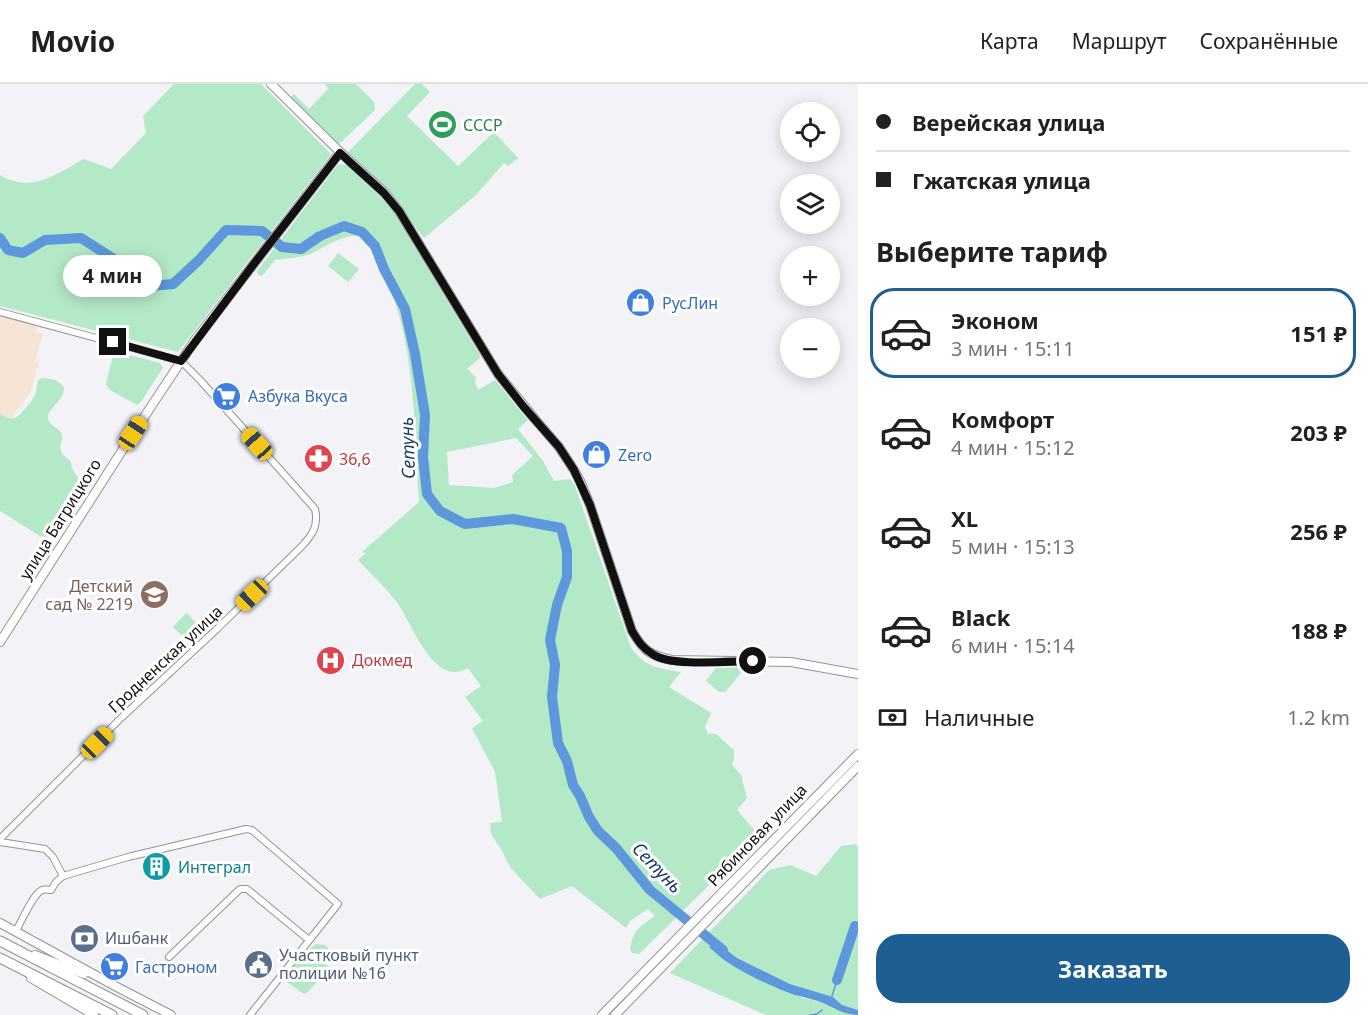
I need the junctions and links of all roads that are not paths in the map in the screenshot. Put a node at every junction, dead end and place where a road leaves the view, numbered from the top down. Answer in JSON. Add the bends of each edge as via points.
{"nodes":[{"id":1,"x":270,"y":84,"type":"edge"},
{"id":2,"x":340,"y":153,"type":"junction"},
{"id":3,"x":0,"y":312,"type":"edge"},
{"id":4,"x":181,"y":361,"type":"junction"},
{"id":5,"x":0,"y":642,"type":"edge"},
{"id":6,"x":858,"y":674,"type":"edge"},
{"id":7,"x":858,"y":754,"type":"edge"},
{"id":8,"x":858,"y":766,"type":"edge"},
{"id":9,"x":0,"y":840,"type":"edge"},
{"id":10,"x":63,"y":876,"type":"junction"},
{"id":11,"x":700,"y":921,"type":"junction"},
{"id":12,"x":0,"y":923,"type":"edge"},
{"id":13,"x":16,"y":931,"type":"junction"},
{"id":14,"x":683,"y":939,"type":"junction"},
{"id":15,"x":309,"y":940,"type":"junction"},
{"id":16,"x":3,"y":942,"type":"edge"},
{"id":17,"x":169,"y":957,"type":"dead end"},
{"id":18,"x":0,"y":958,"type":"edge"},
{"id":19,"x":116,"y":987,"type":"junction"},
{"id":20,"x":94,"y":1015,"type":"edge"},
{"id":21,"x":112,"y":1015,"type":"edge"},
{"id":22,"x":142,"y":1015,"type":"edge"},
{"id":23,"x":171,"y":1015,"type":"edge"},
{"id":24,"x":250,"y":1015,"type":"edge"},
{"id":25,"x":602,"y":1015,"type":"edge"},
{"id":26,"x":615,"y":1015,"type":"edge"}],
"edges":[{"from":1,"to":2,"type":"street"},
{"from":2,"to":4,"type":"street","name":"улица Багрицкого"},
{"from":2,"to":6,"type":"street","via":[[399,211],[498,374],[574,470],[590,505],[632,631],[641,646],[656,657],[672,660],[791,663]]},
{"from":3,"to":4,"type":"street"},
{"from":4,"to":5,"type":"street","name":"улица Багрицкого"},
{"from":4,"to":9,"type":"street","name":"Гродненская улица","via":[[315,509],[314,532]]},
{"from":7,"to":11,"type":"street","name":"Рябиновая улица"},
{"from":8,"to":11,"type":"street","name":"Рябиновая улица"},
{"from":9,"to":10,"type":"street","name":"Гродненская улица","via":[[45,849]]},
{"from":10,"to":13,"type":"street","via":[[51,890],[39,891]]},
{"from":10,"to":15,"type":"street","via":[[128,857],[252,830],[338,904]]},
{"from":11,"to":14,"type":"street","name":"Рябиновая улица"},
{"from":12,"to":13,"type":"street"},
{"from":13,"to":19,"type":"street"},
{"from":14,"to":25,"type":"street","name":"Рябиновая улица"},
{"from":14,"to":26,"type":"street","name":"Рябиновая улица"},
{"from":15,"to":17,"type":"street","via":[[247,889],[240,890]]},
{"from":15,"to":24,"type":"street"},
{"from":16,"to":19,"type":"street"},
{"from":16,"to":22,"type":"main road"},
{"from":18,"to":20,"type":"street"},
{"from":18,"to":21,"type":"main road"},
{"from":19,"to":23,"type":"street"}]}
